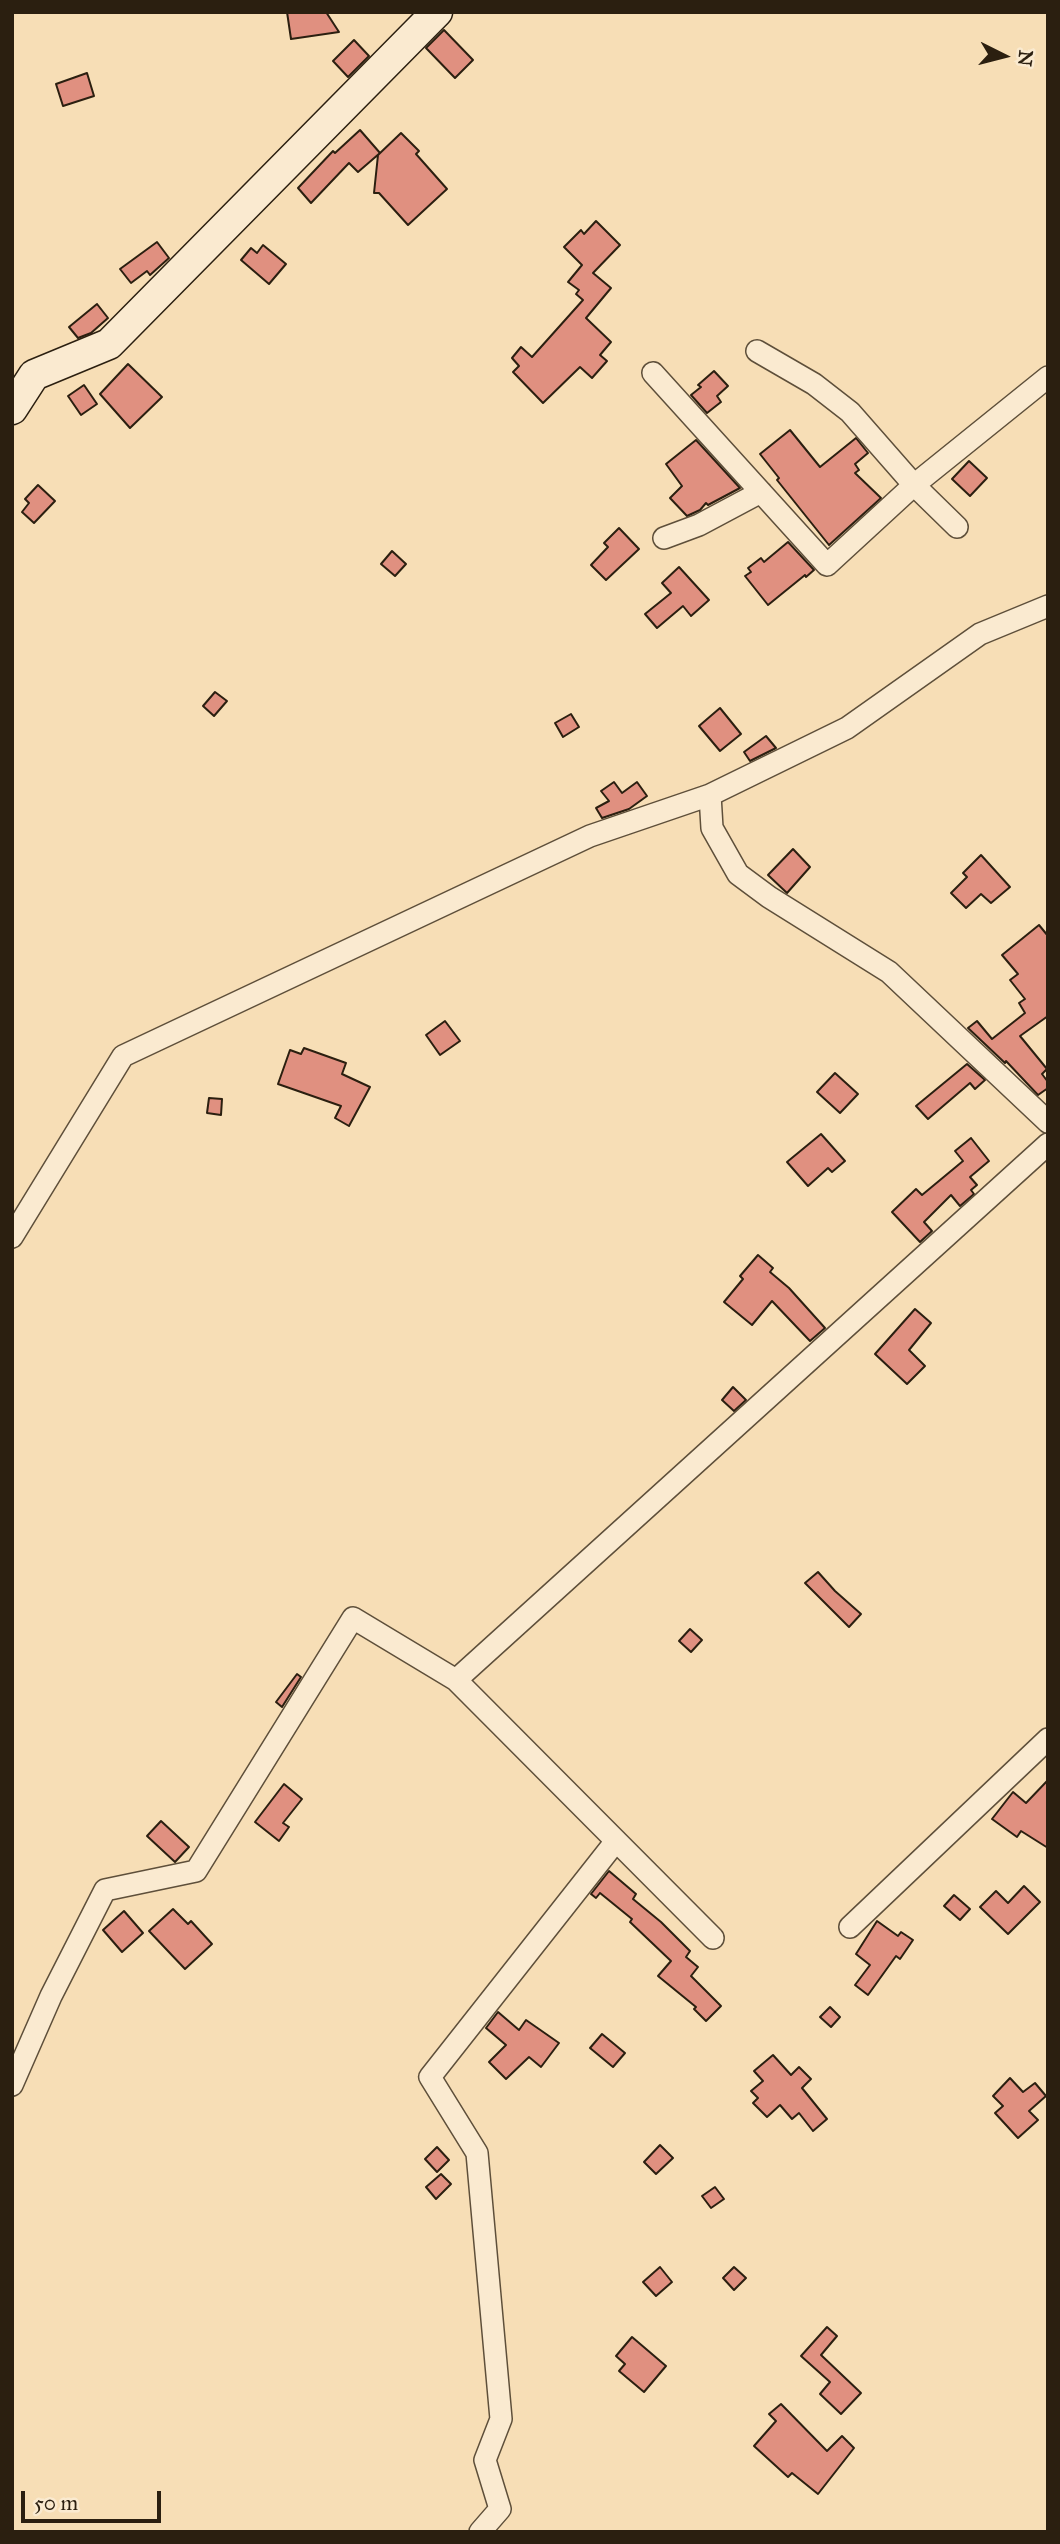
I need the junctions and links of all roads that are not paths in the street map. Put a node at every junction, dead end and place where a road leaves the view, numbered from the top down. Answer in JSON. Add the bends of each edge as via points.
{"nodes":[{"id":1,"x":437,"y":12,"type":"edge"},
{"id":2,"x":757,"y":351,"type":"dead end"},
{"id":3,"x":653,"y":373,"type":"dead end"},
{"id":4,"x":1048,"y":377,"type":"edge"},
{"id":5,"x":12,"y":409,"type":"edge"},
{"id":6,"x":914,"y":485,"type":"junction"},
{"id":7,"x":761,"y":492,"type":"junction"},
{"id":8,"x":957,"y":527,"type":"dead end"},
{"id":9,"x":663,"y":538,"type":"dead end"},
{"id":10,"x":1048,"y":606,"type":"edge"},
{"id":11,"x":710,"y":795,"type":"junction"},
{"id":12,"x":1048,"y":1122,"type":"edge"},
{"id":13,"x":1048,"y":1143,"type":"edge"},
{"id":14,"x":12,"y":1237,"type":"edge"},
{"id":15,"x":456,"y":1680,"type":"junction"},
{"id":16,"x":1048,"y":1739,"type":"edge"},
{"id":17,"x":616,"y":1840,"type":"junction"},
{"id":18,"x":850,"y":1927,"type":"dead end"},
{"id":19,"x":713,"y":1938,"type":"dead end"},
{"id":20,"x":12,"y":2085,"type":"edge"},
{"id":21,"x":480,"y":2532,"type":"edge"}],
"edges":[{"from":1,"to":5,"type":"street","via":[[109,344],[34,375]]},
{"from":2,"to":6,"type":"street","via":[[814,384],[850,412]]},
{"from":3,"to":7,"type":"street"},
{"from":4,"to":6,"type":"street"},
{"from":6,"to":7,"type":"street","via":[[827,565]]},
{"from":6,"to":8,"type":"street"},
{"from":7,"to":9,"type":"street","via":[[699,525]]},
{"from":10,"to":11,"type":"street","via":[[980,634],[847,728]]},
{"from":11,"to":12,"type":"street","via":[[712,828],[738,874],[889,972]]},
{"from":11,"to":14,"type":"street","via":[[590,836],[123,1056]]},
{"from":13,"to":15,"type":"street"},
{"from":15,"to":17,"type":"street"},
{"from":15,"to":20,"type":"street","via":[[353,1618],[196,1871],[104,1890]]},
{"from":16,"to":18,"type":"street"},
{"from":17,"to":19,"type":"street"},
{"from":17,"to":21,"type":"street","via":[[430,2077],[478,2152],[501,2419],[485,2460],[500,2509]]}]}
